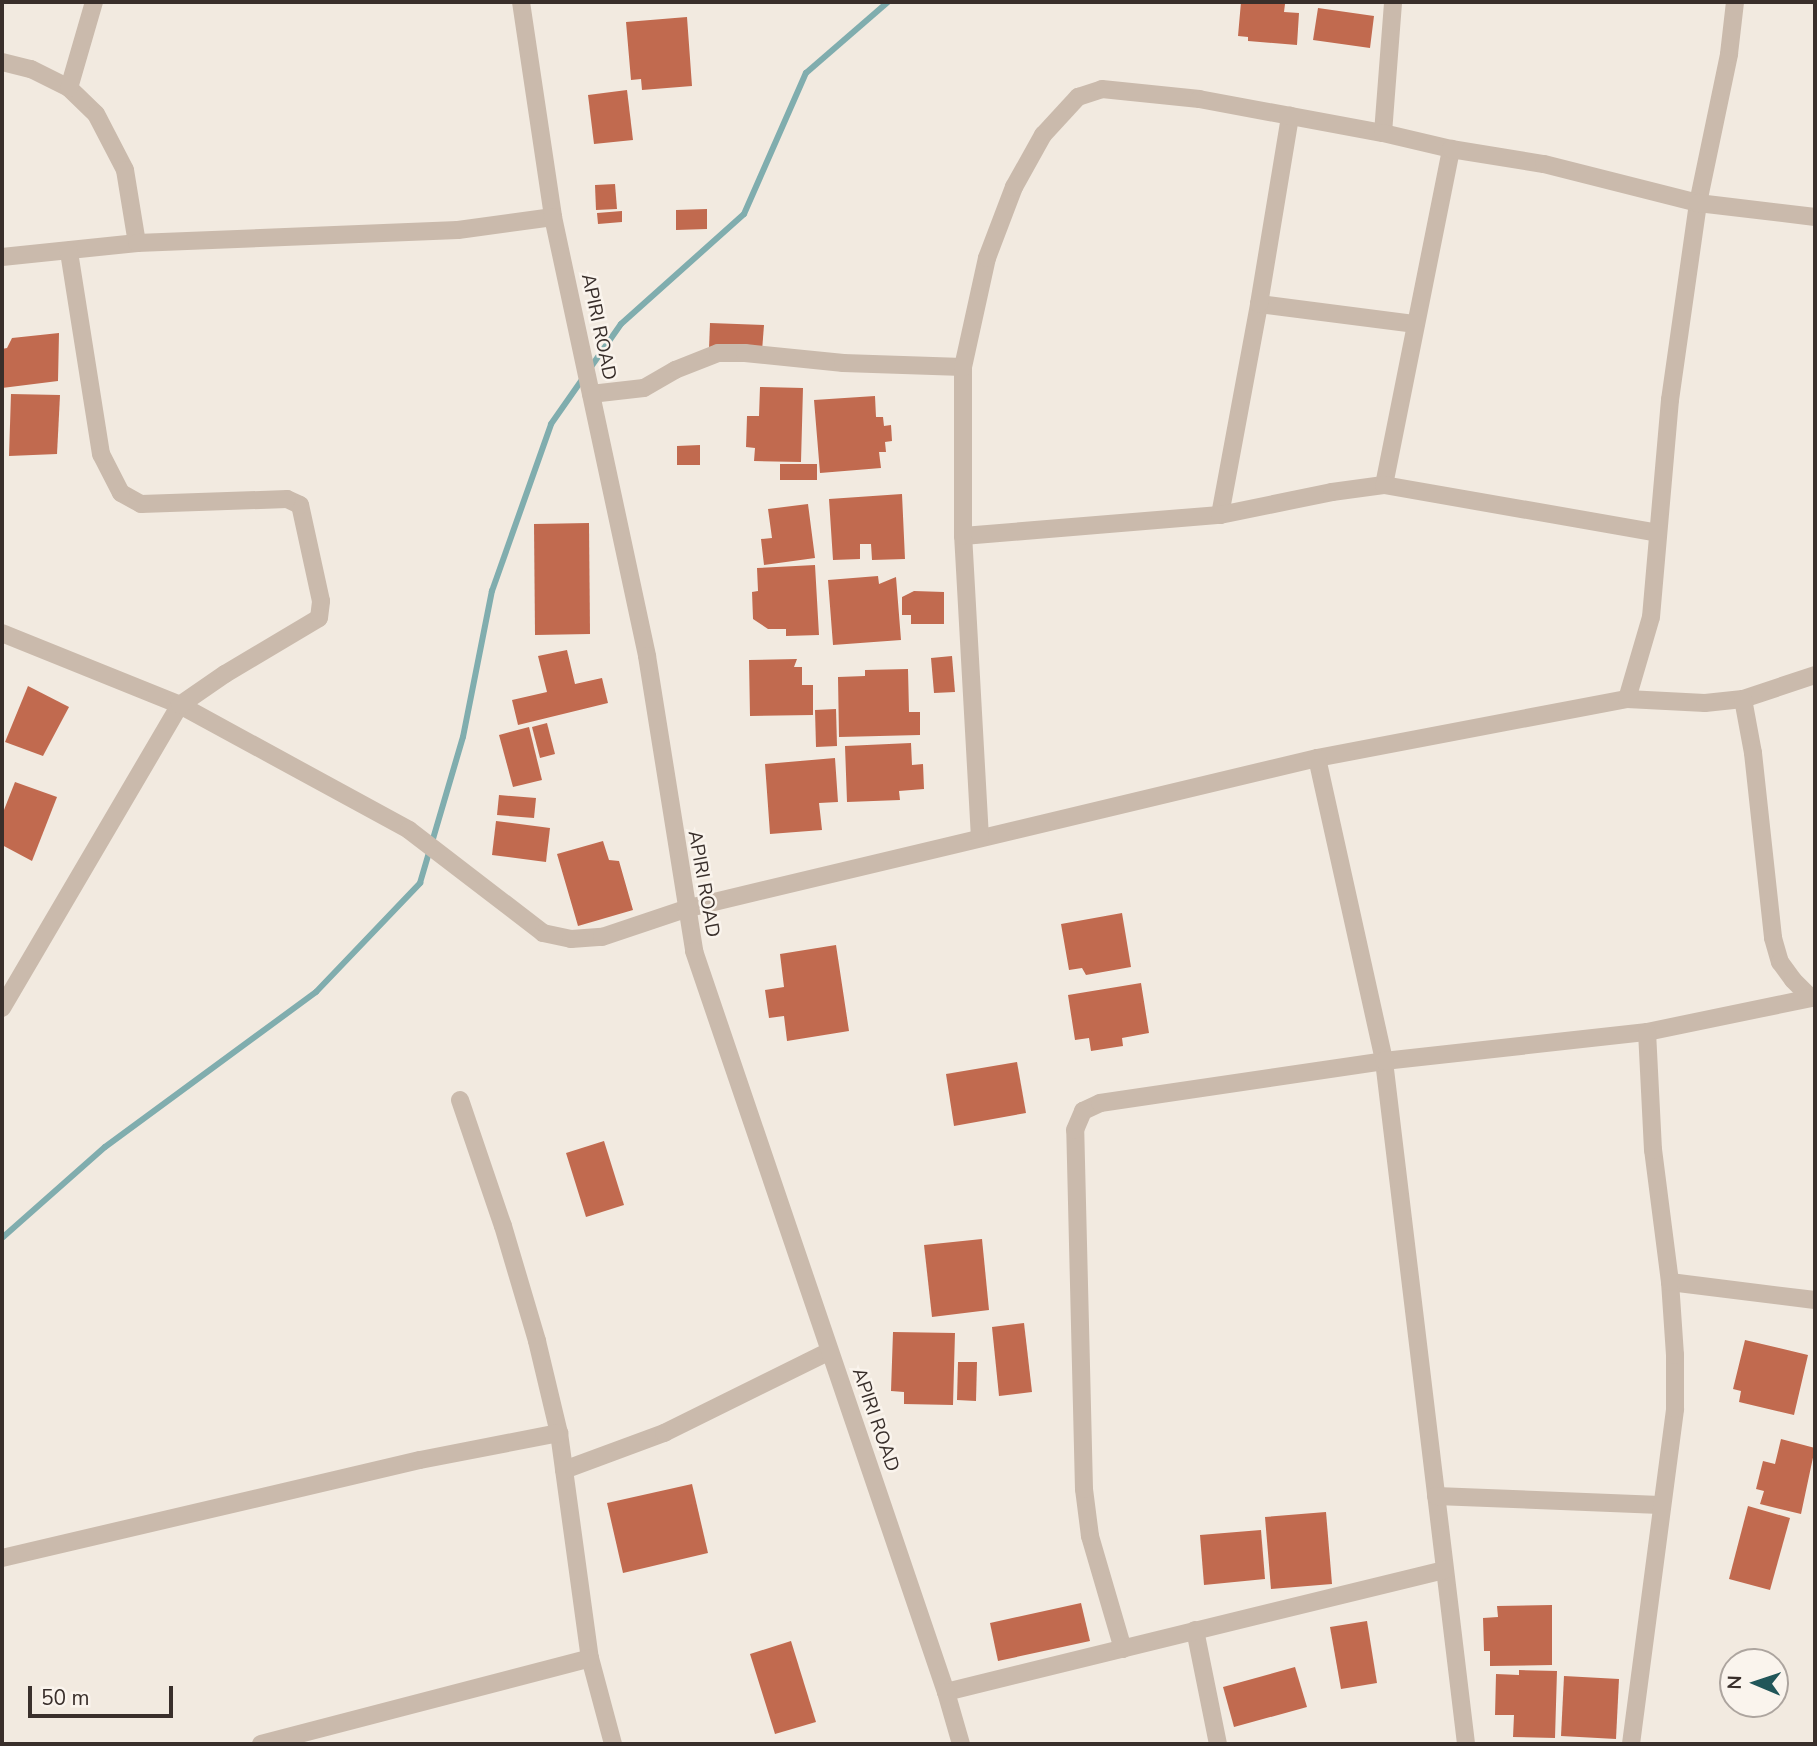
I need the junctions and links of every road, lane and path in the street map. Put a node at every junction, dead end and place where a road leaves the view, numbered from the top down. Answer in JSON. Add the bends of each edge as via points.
{"nodes":[{"id":1,"x":94,"y":2,"type":"edge"},
{"id":2,"x":521,"y":2,"type":"edge"},
{"id":3,"x":1393,"y":2,"type":"edge"},
{"id":4,"x":1735,"y":2,"type":"edge"},
{"id":5,"x":2,"y":62,"type":"edge"},
{"id":6,"x":69,"y":88,"type":"junction"},
{"id":7,"x":1290,"y":116,"type":"junction"},
{"id":8,"x":1383,"y":133,"type":"junction"},
{"id":9,"x":1451,"y":149,"type":"junction"},
{"id":10,"x":1698,"y":203,"type":"junction"},
{"id":11,"x":553,"y":216,"type":"junction"},
{"id":12,"x":1815,"y":217,"type":"edge"},
{"id":13,"x":136,"y":243,"type":"junction"},
{"id":14,"x":69,"y":251,"type":"junction"},
{"id":15,"x":2,"y":257,"type":"edge"},
{"id":16,"x":1259,"y":304,"type":"junction"},
{"id":17,"x":1416,"y":324,"type":"junction"},
{"id":18,"x":963,"y":367,"type":"junction"},
{"id":19,"x":591,"y":394,"type":"junction"},
{"id":20,"x":1384,"y":485,"type":"junction"},
{"id":21,"x":1220,"y":515,"type":"junction"},
{"id":22,"x":1658,"y":533,"type":"junction"},
{"id":23,"x":963,"y":536,"type":"junction"},
{"id":24,"x":2,"y":633,"type":"edge"},
{"id":25,"x":1815,"y":675,"type":"edge"},
{"id":26,"x":1627,"y":699,"type":"junction"},
{"id":27,"x":1743,"y":699,"type":"junction"},
{"id":28,"x":180,"y":705,"type":"junction"},
{"id":29,"x":1317,"y":758,"type":"junction"},
{"id":30,"x":980,"y":838,"type":"junction"},
{"id":31,"x":685,"y":909,"type":"junction"},
{"id":32,"x":1813,"y":998,"type":"edge"},
{"id":33,"x":2,"y":1008,"type":"edge"},
{"id":34,"x":1647,"y":1032,"type":"junction"},
{"id":35,"x":1384,"y":1061,"type":"junction"},
{"id":36,"x":460,"y":1101,"type":"dead end"},
{"id":37,"x":1670,"y":1282,"type":"junction"},
{"id":38,"x":1815,"y":1300,"type":"edge"},
{"id":39,"x":828,"y":1352,"type":"junction"},
{"id":40,"x":559,"y":1433,"type":"junction"},
{"id":41,"x":565,"y":1470,"type":"junction"},
{"id":42,"x":1436,"y":1496,"type":"junction"},
{"id":43,"x":1660,"y":1505,"type":"junction"},
{"id":44,"x":2,"y":1558,"type":"edge"},
{"id":45,"x":1444,"y":1570,"type":"junction"},
{"id":46,"x":1195,"y":1630,"type":"junction"},
{"id":47,"x":1123,"y":1650,"type":"junction"},
{"id":48,"x":590,"y":1658,"type":"junction"},
{"id":49,"x":946,"y":1692,"type":"junction"},
{"id":50,"x":261,"y":1744,"type":"edge"},
{"id":51,"x":613,"y":1744,"type":"edge"},
{"id":52,"x":961,"y":1744,"type":"edge"},
{"id":53,"x":1219,"y":1744,"type":"edge"},
{"id":54,"x":1466,"y":1744,"type":"edge"},
{"id":55,"x":1631,"y":1744,"type":"edge"}],
"edges":[{"from":1,"to":6,"type":"street"},
{"from":2,"to":11,"type":"street","name":"APIRI ROAD"},
{"from":3,"to":8,"type":"street"},
{"from":4,"to":10,"type":"street","via":[[1729,54]]},
{"from":5,"to":6,"type":"street","via":[[31,69]]},
{"from":6,"to":13,"type":"street","via":[[96,114],[125,170]]},
{"from":7,"to":8,"type":"street"},
{"from":7,"to":16,"type":"street"},
{"from":7,"to":18,"type":"street","via":[[1199,99],[1102,89],[1078,97],[1043,135],[1014,187],[987,258]]},
{"from":8,"to":9,"type":"street"},
{"from":9,"to":10,"type":"street","via":[[1544,164]]},
{"from":9,"to":17,"type":"street"},
{"from":10,"to":12,"type":"street"},
{"from":10,"to":22,"type":"street","via":[[1670,400]]},
{"from":11,"to":13,"type":"street","via":[[458,230]]},
{"from":11,"to":19,"type":"street","name":"APIRI ROAD"},
{"from":13,"to":14,"type":"street"},
{"from":14,"to":15,"type":"street"},
{"from":14,"to":28,"type":"street","via":[[101,454],[121,493],[141,504],[287,499],[300,505],[306,527],[321,601],[318,618]]},
{"from":16,"to":17,"type":"street"},
{"from":16,"to":21,"type":"street"},
{"from":17,"to":20,"type":"street"},
{"from":18,"to":19,"type":"street","via":[[718,354],[675,370],[645,388]]},
{"from":18,"to":23,"type":"street"},
{"from":19,"to":31,"type":"street","name":"APIRI ROAD","via":[[647,656]]},
{"from":20,"to":21,"type":"street"},
{"from":20,"to":22,"type":"street"},
{"from":21,"to":23,"type":"street"},
{"from":22,"to":26,"type":"street","via":[[1651,617]]},
{"from":23,"to":30,"type":"street"},
{"from":24,"to":28,"type":"street"},
{"from":25,"to":27,"type":"street"},
{"from":26,"to":27,"type":"street","via":[[1705,703]]},
{"from":26,"to":29,"type":"street"},
{"from":27,"to":32,"type":"street","via":[[1773,938],[1780,962]]},
{"from":28,"to":31,"type":"street","via":[[410,830],[543,933],[571,939],[602,937]]},
{"from":28,"to":33,"type":"street"},
{"from":29,"to":30,"type":"street"},
{"from":29,"to":35,"type":"street"},
{"from":30,"to":31,"type":"street"},
{"from":31,"to":39,"type":"street","name":"APIRI ROAD","via":[[694,951]]},
{"from":32,"to":34,"type":"street"},
{"from":34,"to":35,"type":"street"},
{"from":34,"to":37,"type":"street","via":[[1653,1150]]},
{"from":35,"to":42,"type":"street"},
{"from":35,"to":47,"type":"street","via":[[1100,1103],[1083,1111],[1074,1130],[1084,1489],[1090,1536]]},
{"from":36,"to":40,"type":"street","via":[[530,1315]]},
{"from":37,"to":38,"type":"street"},
{"from":37,"to":43,"type":"street","via":[[1675,1409]]},
{"from":39,"to":41,"type":"street","via":[[664,1433]]},
{"from":39,"to":49,"type":"street","name":"APIRI ROAD"},
{"from":40,"to":41,"type":"street"},
{"from":40,"to":44,"type":"street","via":[[420,1460]]},
{"from":41,"to":48,"type":"street"},
{"from":42,"to":43,"type":"street"},
{"from":42,"to":45,"type":"street"},
{"from":43,"to":55,"type":"street"},
{"from":45,"to":46,"type":"street"},
{"from":45,"to":54,"type":"street"},
{"from":46,"to":47,"type":"street"},
{"from":46,"to":53,"type":"street"},
{"from":47,"to":49,"type":"street"},
{"from":48,"to":50,"type":"street"},
{"from":48,"to":51,"type":"street"},
{"from":49,"to":52,"type":"street","name":"APIRI ROAD"}]}
